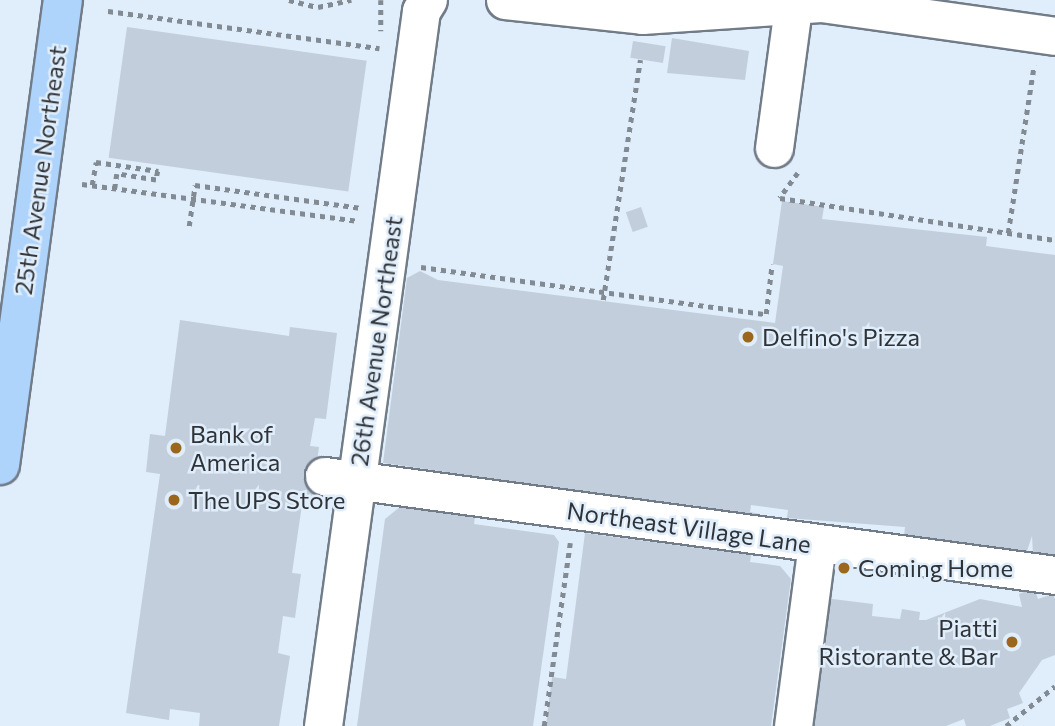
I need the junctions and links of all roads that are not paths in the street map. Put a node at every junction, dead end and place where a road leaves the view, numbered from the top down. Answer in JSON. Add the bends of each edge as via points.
{"nodes":[{"id":1,"x":63,"y":0,"type":"edge"},
{"id":2,"x":428,"y":0,"type":"edge"},
{"id":3,"x":505,"y":0,"type":"edge"},
{"id":4,"x":793,"y":8,"type":"junction"},
{"id":5,"x":1047,"y":34,"type":"edge"},
{"id":6,"x":787,"y":155,"type":"road end"},
{"id":7,"x":0,"y":465,"type":"edge"},
{"id":8,"x":340,"y":479,"type":"junction"},
{"id":9,"x":817,"y":544,"type":"junction"},
{"id":10,"x":1055,"y":575,"type":"edge"},
{"id":11,"x":323,"y":726,"type":"edge"},
{"id":12,"x":793,"y":726,"type":"edge"}],
"edges":[{"from":1,"to":7,"type":"main road","name":"25th Avenue Northeast"},
{"from":2,"to":8,"type":"street","name":"26th Avenue Northeast","via":[[421,11]]},
{"from":3,"to":4,"type":"street","via":[[642,15]]},
{"from":4,"to":5,"type":"street","via":[[821,3]]},
{"from":4,"to":6,"type":"street"},
{"from":8,"to":9,"type":"street","name":"Northeast Village Lane"},
{"from":8,"to":11,"type":"street","name":"26th Avenue Northeast"},
{"from":9,"to":10,"type":"street","name":"Northeast Village Lane"},
{"from":9,"to":12,"type":"street"}]}
